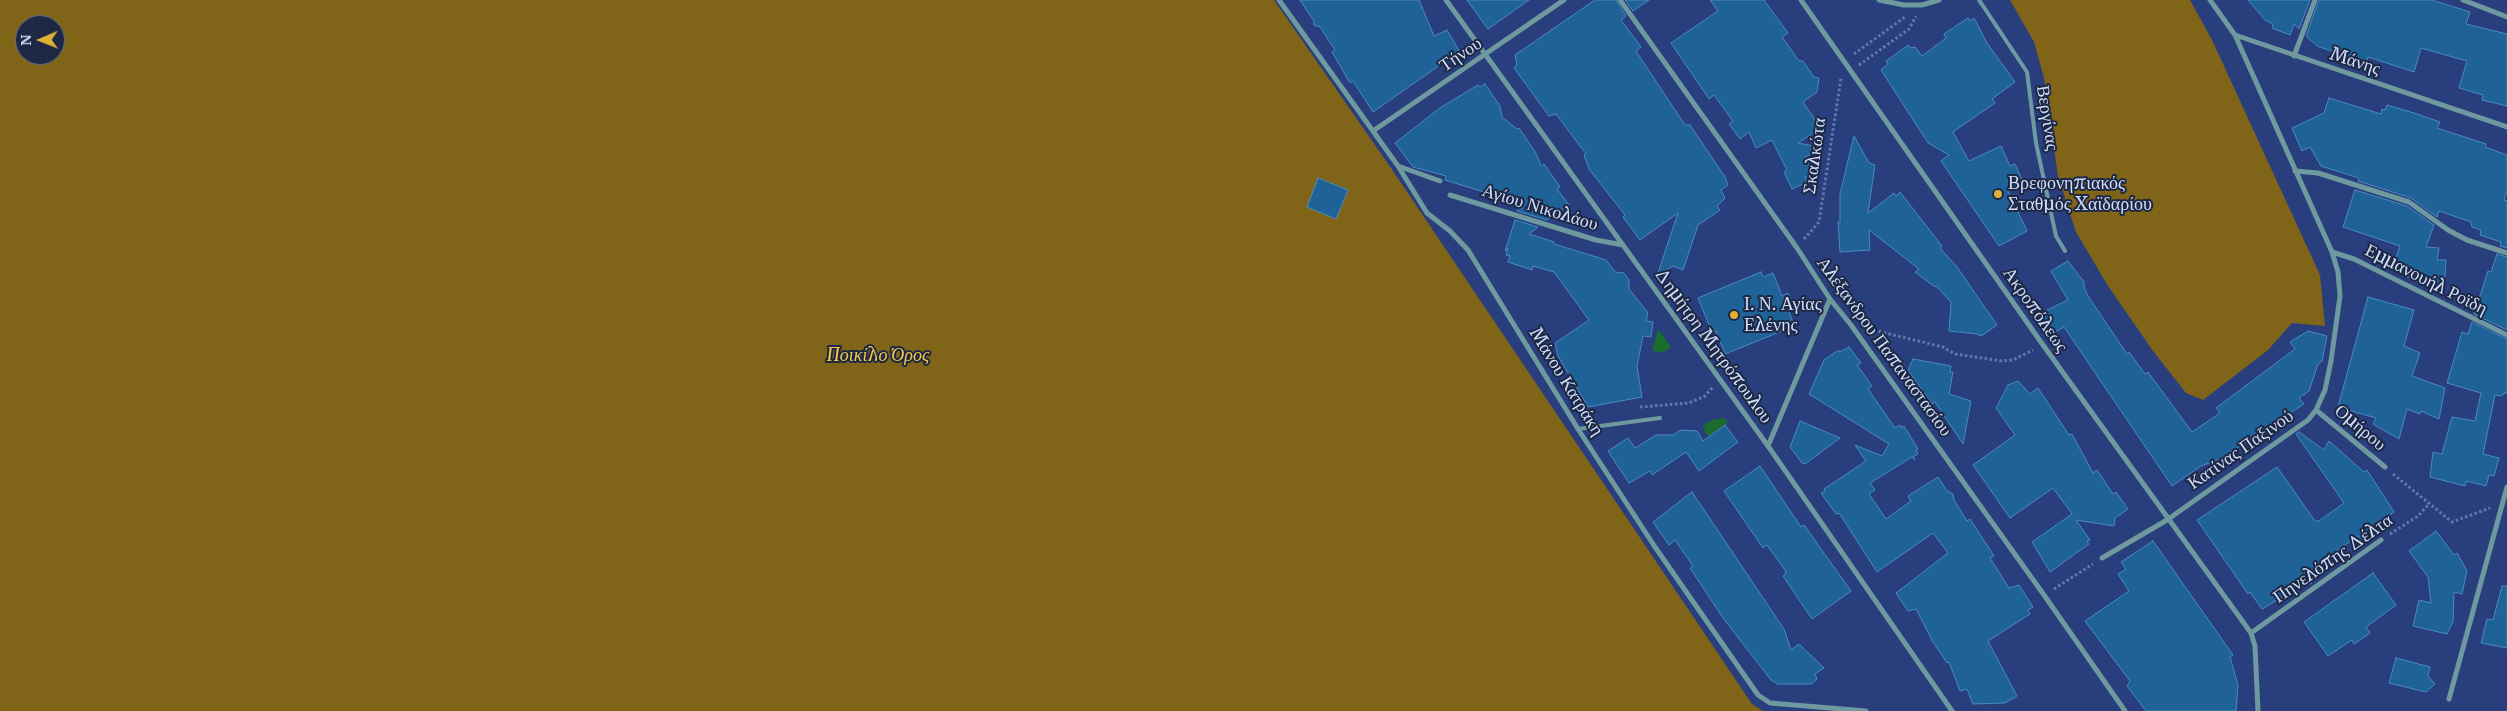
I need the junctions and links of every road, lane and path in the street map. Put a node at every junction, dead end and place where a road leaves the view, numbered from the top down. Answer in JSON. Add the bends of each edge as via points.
{"nodes":[{"id":1,"x":1279,"y":0,"type":"edge"},
{"id":2,"x":1446,"y":0,"type":"edge"},
{"id":3,"x":1564,"y":0,"type":"edge"},
{"id":4,"x":1620,"y":0,"type":"edge"},
{"id":5,"x":1801,"y":0,"type":"edge"},
{"id":6,"x":1879,"y":0,"type":"edge"},
{"id":7,"x":1939,"y":0,"type":"edge"},
{"id":8,"x":1979,"y":0,"type":"edge"},
{"id":9,"x":2210,"y":0,"type":"edge"},
{"id":10,"x":2315,"y":0,"type":"edge"},
{"id":11,"x":2464,"y":0,"type":"edge"},
{"id":12,"x":2507,"y":17,"type":"edge"},
{"id":13,"x":1900,"y":20,"type":"dead end"},
{"id":14,"x":1909,"y":29,"type":"dead end"},
{"id":15,"x":2235,"y":35,"type":"junction"},
{"id":16,"x":1485,"y":55,"type":"junction"},
{"id":17,"x":2294,"y":56,"type":"junction"},
{"id":18,"x":1844,"y":62,"type":"junction"},
{"id":19,"x":1851,"y":71,"type":"junction"},
{"id":20,"x":2507,"y":127,"type":"edge"},
{"id":21,"x":1373,"y":131,"type":"junction"},
{"id":22,"x":1398,"y":166,"type":"junction"},
{"id":23,"x":2295,"y":171,"type":"junction"},
{"id":24,"x":1440,"y":181,"type":"dead end"},
{"id":25,"x":1450,"y":195,"type":"dead end"},
{"id":26,"x":1623,"y":245,"type":"junction"},
{"id":27,"x":1797,"y":248,"type":"junction"},
{"id":28,"x":2065,"y":251,"type":"dead end"},
{"id":29,"x":2332,"y":252,"type":"junction"},
{"id":30,"x":2507,"y":253,"type":"edge"},
{"id":31,"x":1830,"y":299,"type":"junction"},
{"id":32,"x":1851,"y":325,"type":"junction"},
{"id":33,"x":2507,"y":335,"type":"edge"},
{"id":34,"x":2043,"y":345,"type":"junction"},
{"id":35,"x":2316,"y":410,"type":"junction"},
{"id":36,"x":1660,"y":418,"type":"dead end"},
{"id":37,"x":1578,"y":429,"type":"junction"},
{"id":38,"x":1768,"y":446,"type":"junction"},
{"id":39,"x":2385,"y":467,"type":"joint"},
{"id":40,"x":2507,"y":487,"type":"edge"},
{"id":41,"x":2429,"y":504,"type":"junction"},
{"id":42,"x":2488,"y":508,"type":"dead end"},
{"id":43,"x":2167,"y":520,"type":"junction"},
{"id":44,"x":2381,"y":540,"type":"joint"},
{"id":45,"x":2102,"y":558,"type":"joint"},
{"id":46,"x":2044,"y":595,"type":"junction"},
{"id":47,"x":2251,"y":633,"type":"junction"},
{"id":48,"x":2449,"y":699,"type":"dead end"},
{"id":49,"x":1866,"y":711,"type":"edge"},
{"id":50,"x":1952,"y":711,"type":"edge"},
{"id":51,"x":2125,"y":711,"type":"edge"},
{"id":52,"x":2258,"y":711,"type":"edge"}],
"edges":[{"from":1,"to":21,"type":"street","name":"Μάνου Κατράκη"},
{"from":2,"to":16,"type":"street","name":"Δημήτρη Μητρόπουλου"},
{"from":3,"to":16,"type":"street","name":"Τήνου"},
{"from":4,"to":27,"type":"street","name":"Αλέξανδρου Παπαναστασίου"},
{"from":5,"to":18,"type":"street","name":"Ακροπόλεως"},
{"from":6,"to":7,"type":"street","via":[[1922,5]]},
{"from":8,"to":28,"type":"lane","name":"Βεργίνας","via":[[2026,72],[2036,143],[2052,219],[2056,236]]},
{"from":9,"to":15,"type":"street"},
{"from":10,"to":17,"type":"street"},
{"from":11,"to":12,"type":"street"},
{"from":13,"to":18,"type":"path"},
{"from":14,"to":19,"type":"path"},
{"from":15,"to":17,"type":"street","name":"Μάνης"},
{"from":15,"to":23,"type":"street","name":"Κατίνας Παξινού"},
{"from":16,"to":21,"type":"street","name":"Τήνου"},
{"from":16,"to":26,"type":"street","name":"Δημήτρη Μητρόπουλου"},
{"from":17,"to":20,"type":"street","name":"Μάνης"},
{"from":18,"to":19,"type":"street","name":"Ακροπόλεως"},
{"from":18,"to":27,"type":"path","name":"Σκαλκώτα","via":[[1819,222]]},
{"from":19,"to":34,"type":"street","name":"Ακροπόλεως"},
{"from":21,"to":22,"type":"street","name":"Μάνου Κατράκη"},
{"from":22,"to":24,"type":"street"},
{"from":22,"to":37,"type":"street","name":"Μάνου Κατράκη","via":[[1427,213],[1468,250]]},
{"from":23,"to":29,"type":"street","name":"Κατίνας Παξινού"},
{"from":23,"to":30,"type":"street","via":[[2318,173],[2409,202],[2448,230]]},
{"from":25,"to":26,"type":"street","name":"Αγίου Νικολάου","via":[[1596,240]]},
{"from":26,"to":38,"type":"street","name":"Δημήτρη Μητρόπουλου"},
{"from":27,"to":31,"type":"street","name":"Αλέξανδρου Παπαναστασίου"},
{"from":29,"to":33,"type":"street","name":"Εμμανουήλ Ροϊδη","via":[[2354,259]]},
{"from":29,"to":35,"type":"street","name":"Κατίνας Παξινού","via":[[2340,296],[2325,390]]},
{"from":31,"to":32,"type":"street","name":"Αλέξανδρου Παπαναστασίου"},
{"from":31,"to":38,"type":"street"},
{"from":32,"to":34,"type":"path","via":[[1943,347],[1955,354],[2002,361],[2013,360]]},
{"from":32,"to":46,"type":"street","name":"Αλέξανδρου Παπαναστασίου"},
{"from":34,"to":43,"type":"street","name":"Ακροπόλεως"},
{"from":35,"to":39,"type":"street","name":"Ομήρου"},
{"from":35,"to":43,"type":"street","name":"Κατίνας Παξινού","via":[[2293,432]]},
{"from":36,"to":37,"type":"lane"},
{"from":37,"to":49,"type":"street","name":"Μάνου Κατράκη","via":[[1758,695],[1770,703]]},
{"from":38,"to":50,"type":"street","name":"Δημήτρη Μητρόπουλου"},
{"from":39,"to":41,"type":"path"},
{"from":40,"to":48,"type":"street"},
{"from":41,"to":42,"type":"path","via":[[2452,522]]},
{"from":41,"to":44,"type":"path","name":"Πηνελόπης Δέλτα","via":[[2418,516]]},
{"from":43,"to":45,"type":"street","name":"Κατίνας Παξινού"},
{"from":43,"to":47,"type":"street","name":"Ακροπόλεως"},
{"from":44,"to":47,"type":"street","name":"Πηνελόπης Δέλτα"},
{"from":45,"to":46,"type":"path"},
{"from":46,"to":51,"type":"street","name":"Αλέξανδρου Παπαναστασίου"},
{"from":47,"to":52,"type":"street","via":[[2255,646]]}]}
